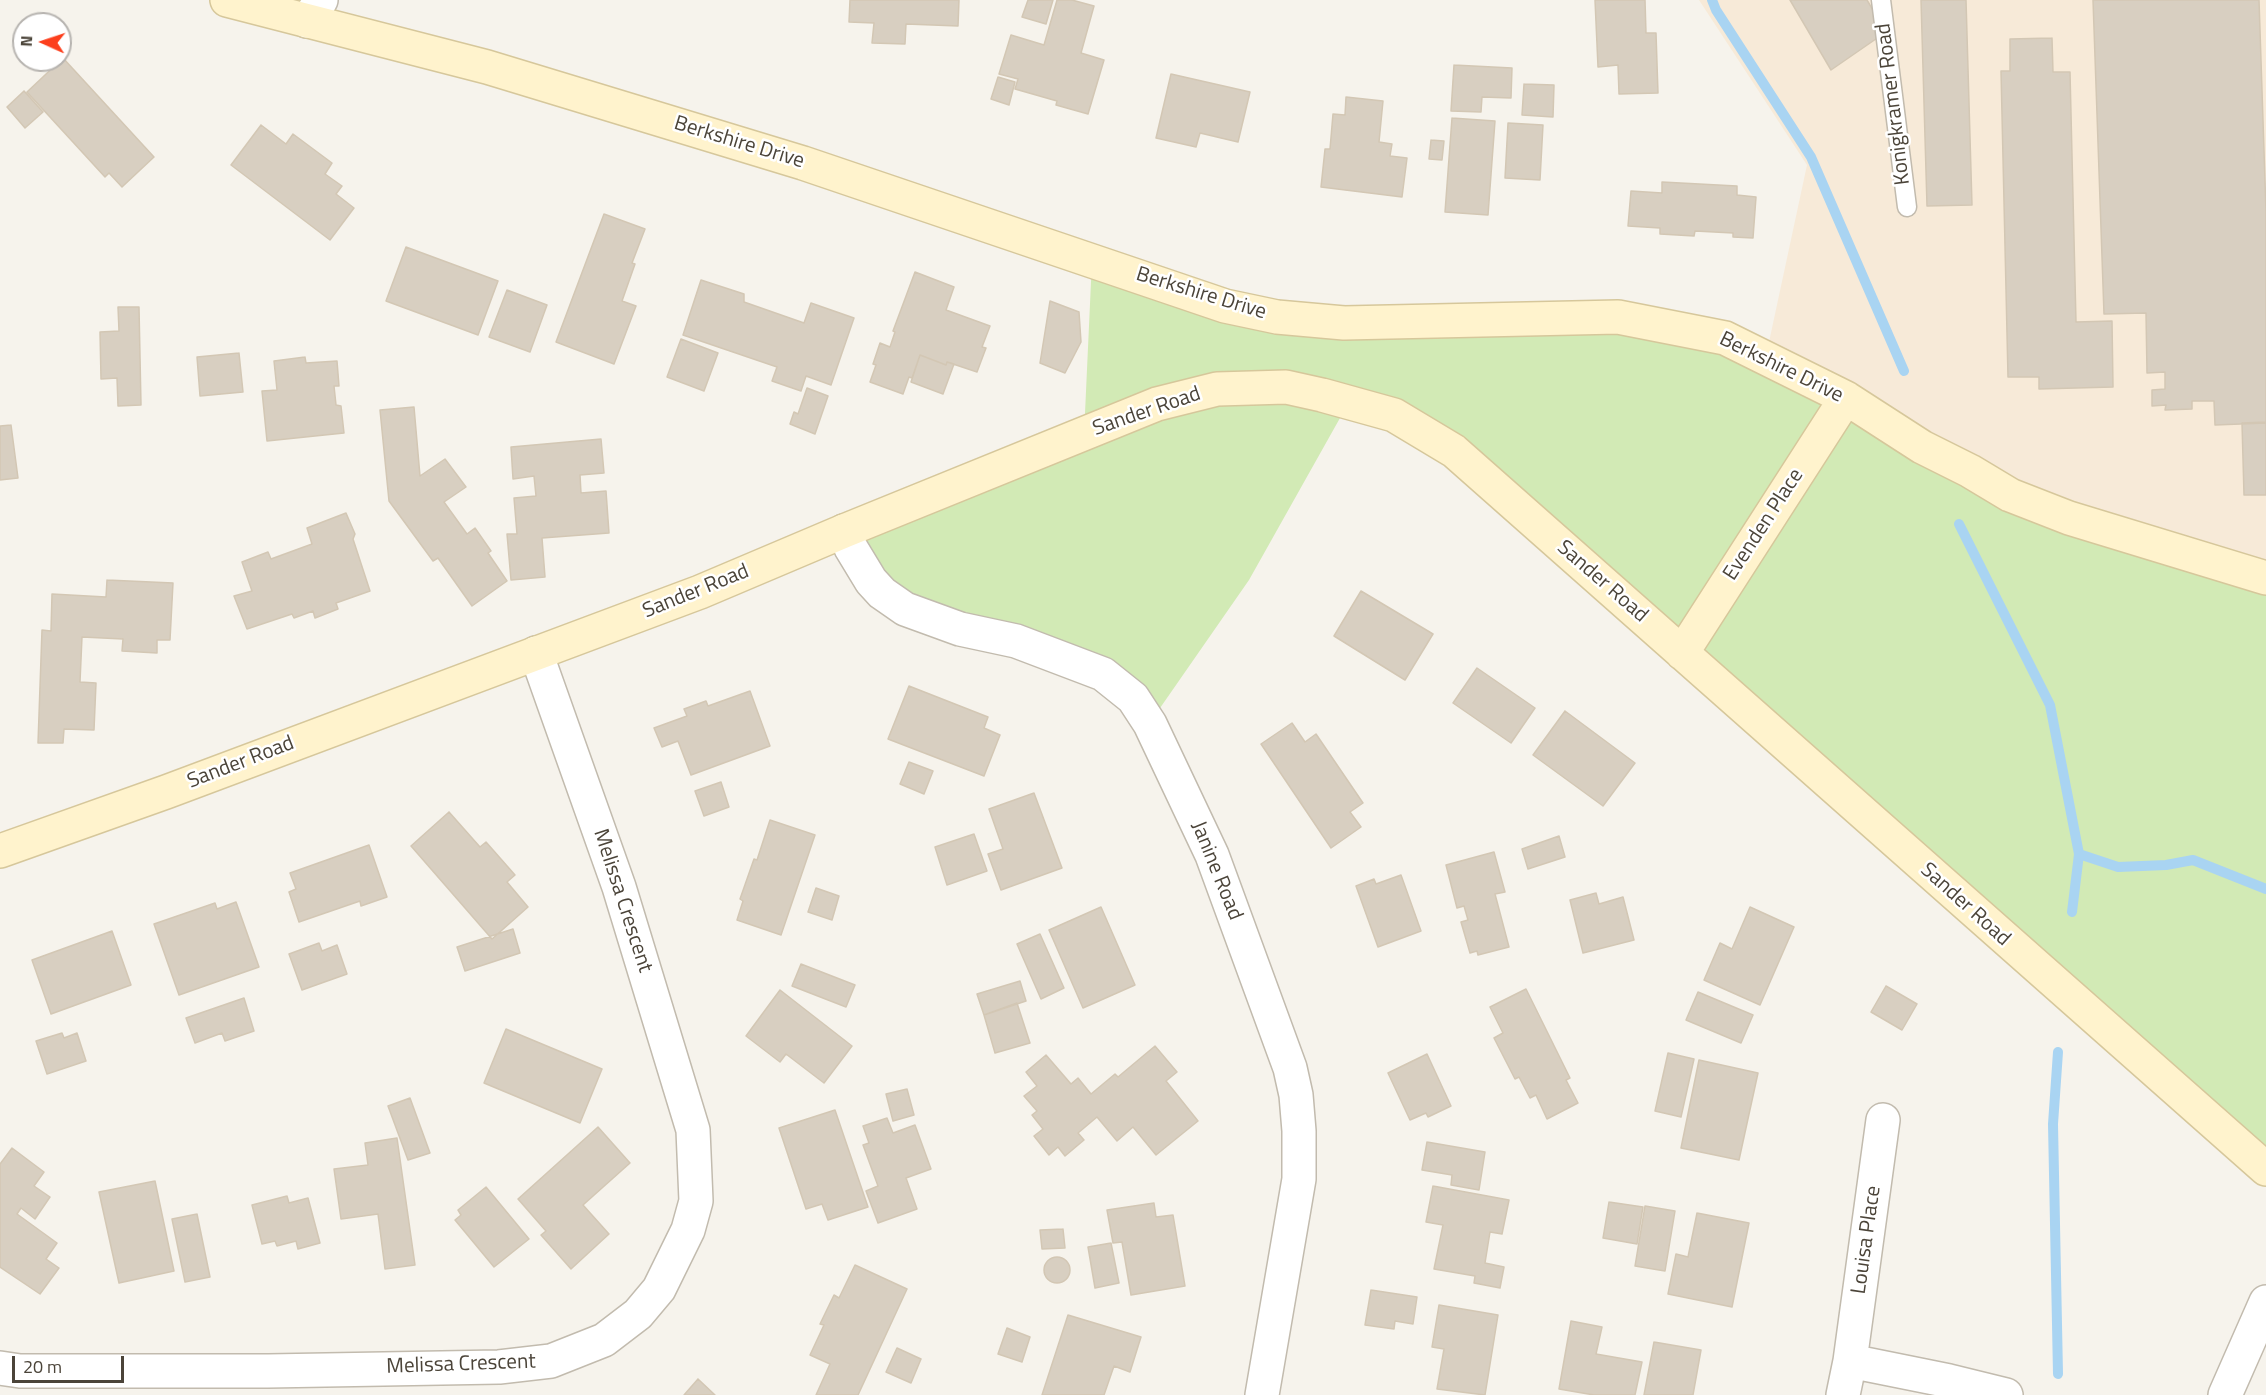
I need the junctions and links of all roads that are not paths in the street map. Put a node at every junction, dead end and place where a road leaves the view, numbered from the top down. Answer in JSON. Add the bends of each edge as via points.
{"nodes":[{"id":1,"x":227,"y":0,"type":"edge"},
{"id":2,"x":1881,"y":0,"type":"edge"},
{"id":3,"x":314,"y":10,"type":"edge"},
{"id":4,"x":1907,"y":207,"type":"dead end"},
{"id":5,"x":1845,"y":398,"type":"junction"},
{"id":6,"x":844,"y":531,"type":"junction"},
{"id":7,"x":2266,"y":578,"type":"edge"},
{"id":8,"x":536,"y":653,"type":"junction"},
{"id":9,"x":1682,"y":653,"type":"junction"},
{"id":10,"x":0,"y":851,"type":"edge"},
{"id":11,"x":1883,"y":1120,"type":"dead end"},
{"id":12,"x":2266,"y":1169,"type":"edge"},
{"id":13,"x":2266,"y":1302,"type":"edge"},
{"id":14,"x":1850,"y":1361,"type":"junction"},
{"id":15,"x":0,"y":1368,"type":"edge"},
{"id":16,"x":1262,"y":1395,"type":"edge"},
{"id":17,"x":1843,"y":1395,"type":"edge"},
{"id":18,"x":2006,"y":1395,"type":"edge"},
{"id":19,"x":2225,"y":1395,"type":"edge"}],
"edges":[{"from":1,"to":3,"type":"main road","name":"Berkshire Drive"},
{"from":2,"to":4,"type":"lane","name":"Konigkramer Road"},
{"from":3,"to":5,"type":"main road","name":"Berkshire Drive","via":[[803,163],[1225,306],[1277,317],[1344,323],[1618,317],[1725,338]]},
{"from":5,"to":7,"type":"main road","name":"Berkshire Drive","via":[[1922,447],[2010,495],[2069,518]]},
{"from":5,"to":9,"type":"main road","name":"Evenden Place"},
{"from":6,"to":8,"type":"main road","name":"Sander Road","via":[[700,592]]},
{"from":6,"to":9,"type":"main road","name":"Sander Road","via":[[1157,404],[1217,389],[1286,387],[1394,415],[1454,451]]},
{"from":6,"to":16,"type":"street","name":"Janine Road","via":[[871,581],[904,609],[960,629],[1016,642],[1103,674],[1132,698],[1150,724],[1212,855],[1290,1068],[1296,1095],[1299,1179]]},
{"from":8,"to":10,"type":"main road","name":"Sander Road"},
{"from":8,"to":15,"type":"street","name":"Melissa Crescent","via":[[619,887],[693,1130],[696,1201],[688,1230],[659,1289],[638,1314],[604,1340],[551,1361],[499,1367],[268,1371]]},
{"from":9,"to":12,"type":"main road","name":"Sander Road"},
{"from":11,"to":14,"type":"street","name":"Louisa Place"},
{"from":13,"to":19,"type":"street"},
{"from":14,"to":17,"type":"street","name":"Louisa Place"},
{"from":14,"to":18,"type":"street"}]}
